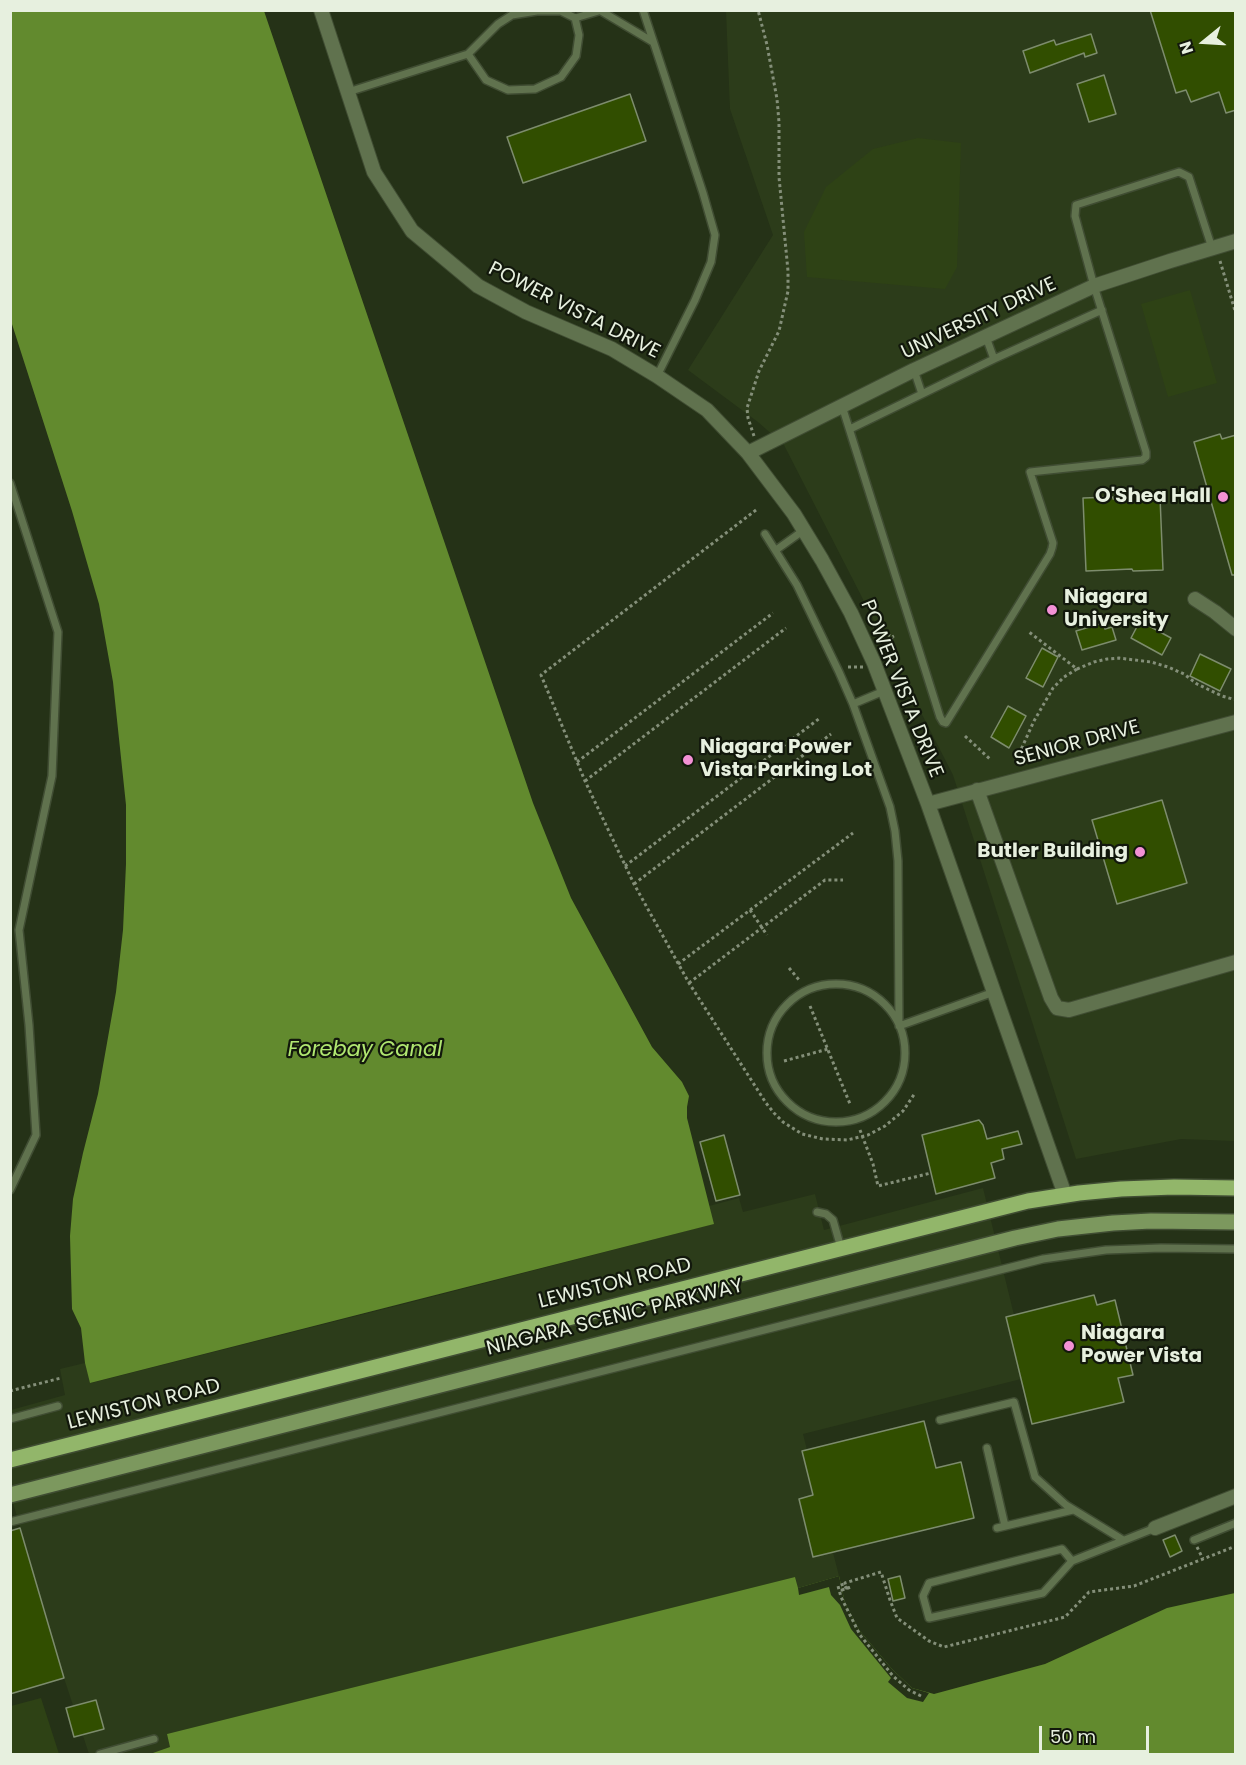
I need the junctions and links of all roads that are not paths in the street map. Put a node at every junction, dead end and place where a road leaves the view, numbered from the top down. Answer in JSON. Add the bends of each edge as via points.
{"nodes":[{"id":1,"x":321,"y":10,"type":"edge"},
{"id":2,"x":643,"y":10,"type":"edge"},
{"id":3,"x":602,"y":11,"type":"edge"},
{"id":4,"x":575,"y":18,"type":"junction"},
{"id":5,"x":654,"y":42,"type":"junction"},
{"id":6,"x":468,"y":54,"type":"junction"},
{"id":7,"x":348,"y":92,"type":"junction"},
{"id":8,"x":1236,"y":241,"type":"edge"},
{"id":9,"x":1212,"y":248,"type":"junction"},
{"id":10,"x":1094,"y":286,"type":"junction"},
{"id":11,"x":1102,"y":310,"type":"junction"},
{"id":12,"x":986,"y":337,"type":"junction"},
{"id":13,"x":994,"y":359,"type":"junction"},
{"id":14,"x":914,"y":370,"type":"junction"},
{"id":15,"x":657,"y":376,"type":"junction"},
{"id":16,"x":922,"y":394,"type":"junction"},
{"id":17,"x":842,"y":406,"type":"junction"},
{"id":18,"x":850,"y":429,"type":"junction"},
{"id":19,"x":748,"y":453,"type":"junction"},
{"id":20,"x":10,"y":483,"type":"edge"},
{"id":21,"x":804,"y":530,"type":"junction"},
{"id":22,"x":765,"y":534,"type":"dead end"},
{"id":23,"x":776,"y":550,"type":"junction"},
{"id":24,"x":1195,"y":599,"type":"dead end"},
{"id":25,"x":1236,"y":629,"type":"edge"},
{"id":26,"x":884,"y":691,"type":"junction"},
{"id":27,"x":853,"y":704,"type":"junction"},
{"id":28,"x":1236,"y":722,"type":"edge"},
{"id":29,"x":978,"y":790,"type":"junction"},
{"id":30,"x":928,"y":804,"type":"junction"},
{"id":31,"x":1236,"y":962,"type":"edge"},
{"id":32,"x":994,"y":992,"type":"junction"},
{"id":33,"x":899,"y":1026,"type":"junction"},
{"id":34,"x":1236,"y":1188,"type":"edge"},
{"id":35,"x":10,"y":1190,"type":"edge"},
{"id":36,"x":1065,"y":1195,"type":"junction"},
{"id":37,"x":817,"y":1212,"type":"dead end"},
{"id":38,"x":1236,"y":1222,"type":"edge"},
{"id":39,"x":841,"y":1248,"type":"junction"},
{"id":40,"x":1236,"y":1249,"type":"edge"},
{"id":41,"x":58,"y":1406,"type":"dead end"},
{"id":42,"x":10,"y":1419,"type":"edge"},
{"id":43,"x":940,"y":1420,"type":"dead end"},
{"id":44,"x":987,"y":1448,"type":"dead end"},
{"id":45,"x":10,"y":1460,"type":"edge"},
{"id":46,"x":10,"y":1494,"type":"edge"},
{"id":47,"x":1236,"y":1496,"type":"edge"},
{"id":48,"x":1073,"y":1510,"type":"junction"},
{"id":49,"x":10,"y":1522,"type":"edge"},
{"id":50,"x":1236,"y":1523,"type":"edge"},
{"id":51,"x":1005,"y":1526,"type":"junction"},
{"id":52,"x":997,"y":1528,"type":"dead end"},
{"id":53,"x":1155,"y":1528,"type":"joint"},
{"id":54,"x":1123,"y":1540,"type":"junction"},
{"id":55,"x":1194,"y":1540,"type":"dead end"},
{"id":56,"x":1072,"y":1561,"type":"junction"},
{"id":57,"x":154,"y":1739,"type":"dead end"},
{"id":58,"x":100,"y":1755,"type":"edge"}],
"edges":[{"from":1,"to":7,"type":"street","name":"POWER VISTA DRIVE"},
{"from":2,"to":5,"type":"lane"},
{"from":3,"to":4,"type":"lane"},
{"from":3,"to":5,"type":"lane"},
{"from":4,"to":6,"type":"lane","via":[[561,11],[512,15]]},
{"from":4,"to":6,"type":"lane","via":[[579,35],[576,57],[561,77],[535,89],[508,90],[486,80]]},
{"from":5,"to":15,"type":"lane","via":[[715,235],[711,262]]},
{"from":6,"to":7,"type":"lane"},
{"from":7,"to":15,"type":"street","name":"POWER VISTA DRIVE","via":[[374,172],[412,231],[478,286],[526,312],[612,349]]},
{"from":8,"to":9,"type":"street","name":"UNIVERSITY DRIVE"},
{"from":9,"to":10,"type":"street","name":"UNIVERSITY DRIVE"},
{"from":9,"to":10,"type":"lane","via":[[1189,177],[1179,172],[1076,205],[1075,216]]},
{"from":10,"to":11,"type":"lane"},
{"from":10,"to":12,"type":"street","name":"UNIVERSITY DRIVE"},
{"from":11,"to":13,"type":"lane"},
{"from":11,"to":18,"type":"lane","via":[[1146,457],[1030,472],[1052,548],[946,723],[940,717]]},
{"from":12,"to":13,"type":"lane"},
{"from":12,"to":14,"type":"street","name":"UNIVERSITY DRIVE"},
{"from":13,"to":16,"type":"lane"},
{"from":14,"to":16,"type":"lane"},
{"from":14,"to":17,"type":"street","name":"UNIVERSITY DRIVE"},
{"from":15,"to":19,"type":"street","name":"POWER VISTA DRIVE","via":[[707,410]]},
{"from":16,"to":18,"type":"lane"},
{"from":17,"to":18,"type":"lane"},
{"from":17,"to":19,"type":"street","name":"UNIVERSITY DRIVE"},
{"from":19,"to":21,"type":"street","name":"POWER VISTA DRIVE"},
{"from":20,"to":35,"type":"lane","via":[[57,632],[52,776],[19,930],[36,1135]]},
{"from":21,"to":23,"type":"lane"},
{"from":21,"to":26,"type":"street","name":"POWER VISTA DRIVE","via":[[851,613]]},
{"from":22,"to":23,"type":"lane"},
{"from":23,"to":27,"type":"lane","via":[[814,617]]},
{"from":24,"to":25,"type":"street"},
{"from":26,"to":27,"type":"lane"},
{"from":26,"to":30,"type":"street","name":"POWER VISTA DRIVE"},
{"from":27,"to":33,"type":"lane","via":[[895,831]]},
{"from":28,"to":29,"type":"street","name":"SENIOR DRIVE"},
{"from":29,"to":30,"type":"street","name":"SENIOR DRIVE"},
{"from":29,"to":31,"type":"street","via":[[1051,998],[1058,1008],[1068,1010]]},
{"from":30,"to":32,"type":"street","name":"POWER VISTA DRIVE"},
{"from":32,"to":33,"type":"lane"},
{"from":32,"to":36,"type":"street","name":"POWER VISTA DRIVE"},
{"from":33,"to":33,"type":"lane","via":[[892,1011],[876,996],[835,983],[813,987],[794,998],[774,1023],[767,1055],[771,1077],[780,1094],[811,1118],[830,1122],[868,1115],[884,1104],[903,1070],[906,1050]]},
{"from":34,"to":36,"type":"main road","name":"LEWISTON ROAD","via":[[1147,1188]]},
{"from":36,"to":39,"type":"main road","name":"LEWISTON ROAD"},
{"from":37,"to":39,"type":"lane","via":[[833,1220]]},
{"from":38,"to":46,"type":"main road","name":"NIAGARA SCENIC PARKWAY","via":[[1133,1222],[1037,1233]]},
{"from":39,"to":45,"type":"main road","name":"LEWISTON ROAD"},
{"from":40,"to":49,"type":"lane","via":[[1106,1250],[1043,1259]]},
{"from":41,"to":42,"type":"lane"},
{"from":43,"to":48,"type":"lane","via":[[1014,1402],[1035,1477]]},
{"from":44,"to":51,"type":"lane"},
{"from":47,"to":53,"type":"street"},
{"from":48,"to":51,"type":"lane"},
{"from":48,"to":54,"type":"lane"},
{"from":50,"to":55,"type":"lane"},
{"from":51,"to":52,"type":"lane"},
{"from":53,"to":54,"type":"lane"},
{"from":54,"to":56,"type":"lane"},
{"from":56,"to":56,"type":"lane","via":[[1062,1549],[929,1583],[923,1596],[929,1618],[1043,1593]]},
{"from":57,"to":58,"type":"lane"}]}
